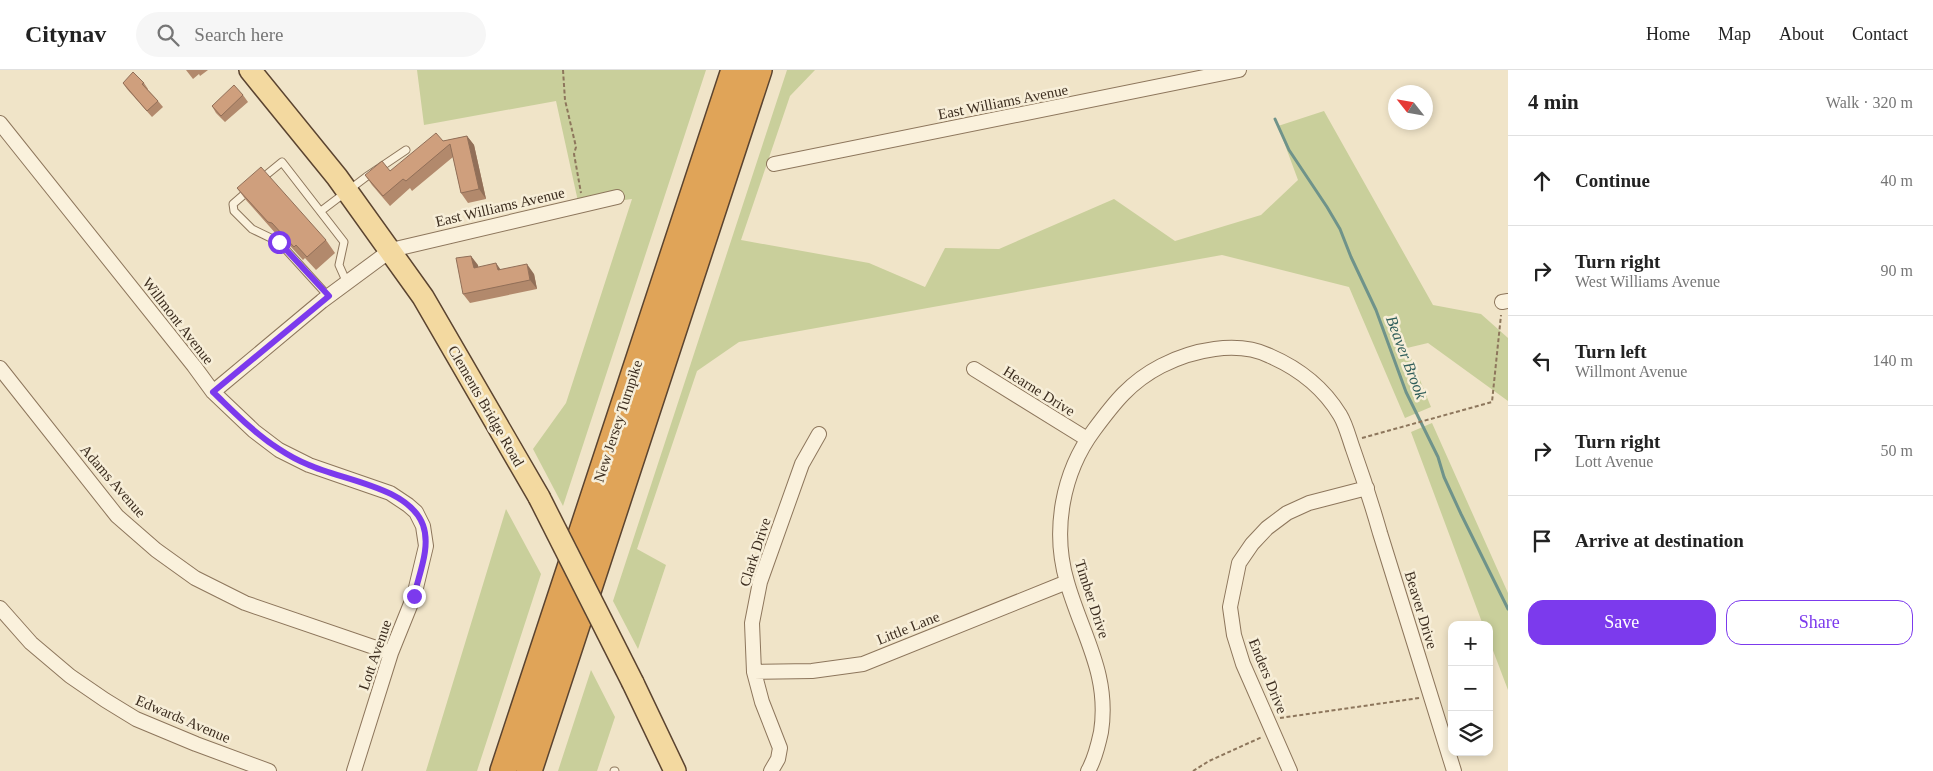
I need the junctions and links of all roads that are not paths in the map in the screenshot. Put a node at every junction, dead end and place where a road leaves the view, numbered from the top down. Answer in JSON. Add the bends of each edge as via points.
{"nodes":[{"id":1,"x":250,"y":70,"type":"edge"},
{"id":2,"x":734,"y":70,"type":"edge"},
{"id":3,"x":759,"y":70,"type":"edge"},
{"id":4,"x":1239,"y":70,"type":"edge"},
{"id":5,"x":1188,"y":76,"type":"edge"},
{"id":6,"x":0,"y":123,"type":"edge"},
{"id":7,"x":406,"y":150,"type":"dead end"},
{"id":8,"x":774,"y":164,"type":"dead end"},
{"id":9,"x":348,"y":192,"type":"junction"},
{"id":10,"x":617,"y":197,"type":"dead end"},
{"id":11,"x":321,"y":211,"type":"junction"},
{"id":12,"x":391,"y":250,"type":"junction"},
{"id":13,"x":347,"y":283,"type":"junction"},
{"id":14,"x":329,"y":296,"type":"junction"},
{"id":15,"x":0,"y":368,"type":"edge"},
{"id":16,"x":974,"y":369,"type":"dead end"},
{"id":17,"x":213,"y":392,"type":"junction"},
{"id":18,"x":819,"y":434,"type":"dead end"},
{"id":19,"x":1086,"y":439,"type":"junction"},
{"id":20,"x":1367,"y":488,"type":"junction"},
{"id":21,"x":420,"y":520,"type":"joint"},
{"id":22,"x":1067,"y":582,"type":"junction"},
{"id":23,"x":0,"y":608,"type":"edge"},
{"id":24,"x":391,"y":654,"type":"junction"},
{"id":25,"x":754,"y":672,"type":"junction"},
{"id":26,"x":269,"y":771,"type":"edge"},
{"id":27,"x":354,"y":771,"type":"edge"},
{"id":28,"x":503,"y":771,"type":"edge"},
{"id":29,"x":529,"y":771,"type":"edge"},
{"id":30,"x":675,"y":771,"type":"edge"},
{"id":31,"x":771,"y":771,"type":"edge"},
{"id":32,"x":1088,"y":771,"type":"edge"},
{"id":33,"x":1290,"y":771,"type":"edge"},
{"id":34,"x":1454,"y":771,"type":"edge"}],
"edges":[{"from":1,"to":9,"type":"main road","name":"Clements Bridge Road"},
{"from":2,"to":28,"type":"highway","name":"New Jersey Turnpike"},
{"from":3,"to":29,"type":"highway","name":"New Jersey Turnpike"},
{"from":4,"to":5,"type":"street","name":"East Williams Avenue"},
{"from":5,"to":8,"type":"street","name":"East Williams Avenue"},
{"from":6,"to":17,"type":"street","name":"Willmont Avenue"},
{"from":7,"to":9,"type":"lane"},
{"from":9,"to":11,"type":"lane"},
{"from":9,"to":12,"type":"main road","name":"Clements Bridge Road"},
{"from":10,"to":12,"type":"street","name":"East Williams Avenue"},
{"from":11,"to":13,"type":"lane","via":[[344,242],[339,265]]},
{"from":11,"to":14,"type":"lane","via":[[282,162],[233,204],[234,211],[252,230],[279,242]]},
{"from":12,"to":13,"type":"street"},
{"from":12,"to":30,"type":"main road","name":"Clements Bridge Road","bridge":true,"via":[[423,297],[539,497]]},
{"from":13,"to":14,"type":"street"},
{"from":14,"to":17,"type":"street"},
{"from":15,"to":24,"type":"street","name":"Adams Avenue","via":[[117,516],[156,550],[195,578],[245,603]]},
{"from":16,"to":19,"type":"street","name":"Hearne Drive"},
{"from":17,"to":21,"type":"street","name":"Willmont Avenue","via":[[279,450],[309,466],[390,493],[408,504]]},
{"from":18,"to":25,"type":"street","name":"Clark Drive","via":[[802,464],[760,582],[752,623]]},
{"from":19,"to":20,"type":"street","name":"Timber Drive","via":[[1117,398],[1143,375],[1176,358],[1216,349],[1244,348],[1288,364],[1319,386],[1341,417]]},
{"from":19,"to":22,"type":"street","name":"Timber Drive","via":[[1070,474],[1060,509],[1061,555]]},
{"from":20,"to":33,"type":"street","name":"Enders Drive","via":[[1309,503],[1287,513],[1267,528],[1239,562],[1230,607],[1234,635],[1243,664]]},
{"from":20,"to":34,"type":"street","name":"Beaver Drive"},
{"from":21,"to":24,"type":"street","name":"Lott Avenue","via":[[424,526],[426,546],[414,596]]},
{"from":22,"to":25,"type":"street","name":"Little Lane","via":[[862,664],[812,672]]},
{"from":22,"to":32,"type":"street","name":"Timber Drive","via":[[1097,664],[1103,701],[1098,747]]},
{"from":23,"to":26,"type":"street","name":"Edwards Avenue","via":[[31,643],[70,676],[136,719]]},
{"from":24,"to":27,"type":"street","name":"Lott Avenue"},
{"from":25,"to":31,"type":"street","name":"Clark Drive","via":[[780,748]]}]}
